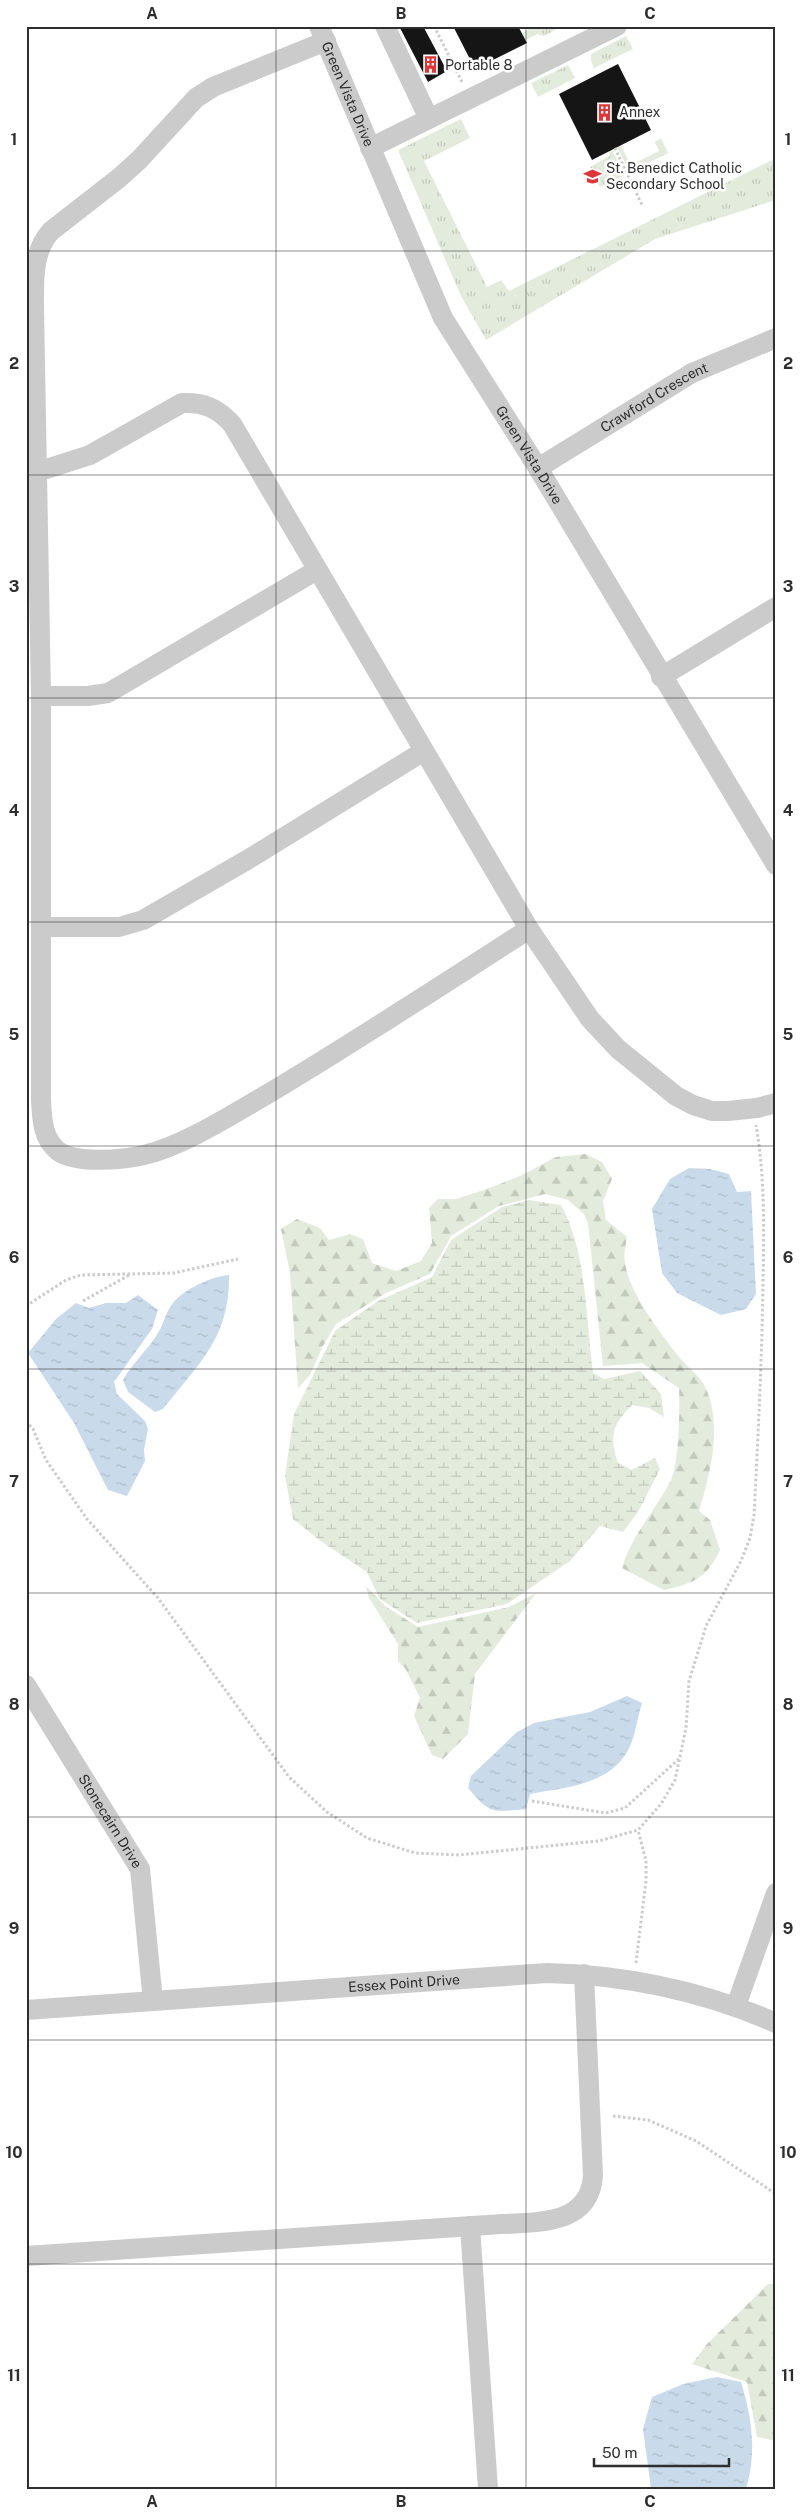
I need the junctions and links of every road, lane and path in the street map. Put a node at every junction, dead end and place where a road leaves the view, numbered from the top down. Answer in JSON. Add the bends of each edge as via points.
{"nodes":[{"id":1,"x":385,"y":26,"type":"edge"},
{"id":2,"x":434,"y":26,"type":"edge"},
{"id":3,"x":617,"y":26,"type":"edge"},
{"id":4,"x":323,"y":34,"type":"edge"},
{"id":5,"x":499,"y":61,"type":"dead end"},
{"id":6,"x":475,"y":76,"type":"dead end"},
{"id":7,"x":468,"y":82,"type":"dead end"},
{"id":8,"x":429,"y":119,"type":"junction"},
{"id":9,"x":370,"y":148,"type":"junction"},
{"id":10,"x":615,"y":148,"type":"dead end"},
{"id":11,"x":642,"y":205,"type":"dead end"},
{"id":12,"x":776,"y":338,"type":"edge"},
{"id":13,"x":538,"y":468,"type":"junction"},
{"id":14,"x":37,"y":472,"type":"junction"},
{"id":15,"x":317,"y":570,"type":"junction"},
{"id":16,"x":776,"y":608,"type":"edge"},
{"id":17,"x":661,"y":677,"type":"junction"},
{"id":18,"x":42,"y":696,"type":"junction"},
{"id":19,"x":424,"y":751,"type":"junction"},
{"id":20,"x":776,"y":865,"type":"edge"},
{"id":21,"x":41,"y":927,"type":"junction"},
{"id":22,"x":529,"y":929,"type":"junction"},
{"id":23,"x":776,"y":1103,"type":"edge"},
{"id":24,"x":756,"y":1125,"type":"dead end"},
{"id":25,"x":238,"y":1260,"type":"dead end"},
{"id":26,"x":132,"y":1274,"type":"junction"},
{"id":27,"x":83,"y":1301,"type":"dead end"},
{"id":28,"x":26,"y":1306,"type":"edge"},
{"id":29,"x":26,"y":1421,"type":"edge"},
{"id":30,"x":26,"y":1685,"type":"edge"},
{"id":31,"x":682,"y":1756,"type":"junction"},
{"id":32,"x":532,"y":1801,"type":"dead end"},
{"id":33,"x":638,"y":1830,"type":"junction"},
{"id":34,"x":776,"y":1893,"type":"edge"},
{"id":35,"x":584,"y":1974,"type":"junction"},
{"id":36,"x":634,"y":1981,"type":"junction"},
{"id":37,"x":153,"y":2001,"type":"junction"},
{"id":38,"x":736,"y":2006,"type":"junction"},
{"id":39,"x":26,"y":2010,"type":"edge"},
{"id":40,"x":776,"y":2023,"type":"edge"},
{"id":41,"x":613,"y":2116,"type":"dead end"},
{"id":42,"x":776,"y":2194,"type":"edge"},
{"id":43,"x":470,"y":2226,"type":"junction"},
{"id":44,"x":26,"y":2256,"type":"edge"},
{"id":45,"x":488,"y":2489,"type":"edge"}],
"edges":[{"from":1,"to":8,"type":"street"},
{"from":2,"to":7,"type":"path","via":[[462,84]]},
{"from":3,"to":8,"type":"street"},
{"from":4,"to":9,"type":"street","name":"Green Vista Drive"},
{"from":4,"to":14,"type":"street","via":[[213,86],[196,98],[139,160],[42,241],[34,282]]},
{"from":5,"to":6,"type":"path"},
{"from":8,"to":9,"type":"street"},
{"from":9,"to":13,"type":"street","name":"Green Vista Drive","via":[[443,318]]},
{"from":10,"to":11,"type":"path"},
{"from":12,"to":13,"type":"street","name":"Crawford Crescent","via":[[692,373]]},
{"from":13,"to":17,"type":"street","name":"Green Vista Drive"},
{"from":14,"to":15,"type":"street","via":[[90,455],[182,403],[209,406],[232,424]]},
{"from":14,"to":18,"type":"street"},
{"from":15,"to":18,"type":"street","via":[[108,693]]},
{"from":15,"to":19,"type":"street"},
{"from":16,"to":17,"type":"street"},
{"from":17,"to":20,"type":"street","name":"Green Vista Drive"},
{"from":18,"to":21,"type":"street"},
{"from":19,"to":21,"type":"street","via":[[143,920],[119,927]]},
{"from":19,"to":22,"type":"street"},
{"from":21,"to":22,"type":"street","via":[[43,1129],[50,1144],[60,1152],[96,1160],[144,1155],[218,1123]]},
{"from":22,"to":23,"type":"street","via":[[590,1019],[618,1049],[676,1096],[712,1111],[757,1108]]},
{"from":24,"to":31,"type":"path","via":[[761,1159],[763,1258],[754,1515],[750,1538],[706,1626],[689,1681]]},
{"from":25,"to":26,"type":"path","via":[[174,1273]]},
{"from":26,"to":27,"type":"path"},
{"from":26,"to":28,"type":"path","via":[[74,1277]]},
{"from":29,"to":33,"type":"path","via":[[33,1429],[46,1460],[87,1519],[158,1598],[289,1777],[327,1812],[367,1838],[415,1853],[459,1855],[599,1841]]},
{"from":30,"to":37,"type":"street","name":"Stonecairn Drive","via":[[140,1868]]},
{"from":31,"to":32,"type":"path","via":[[625,1808],[606,1813]]},
{"from":31,"to":33,"type":"path","via":[[675,1780],[661,1804]]},
{"from":33,"to":36,"type":"path","via":[[646,1861],[646,1881]]},
{"from":34,"to":38,"type":"street"},
{"from":35,"to":36,"type":"street","name":"Essex Point Drive"},
{"from":35,"to":37,"type":"street","name":"Essex Point Drive","via":[[409,1981]]},
{"from":35,"to":43,"type":"street","via":[[592,2189],[576,2211],[562,2218]]},
{"from":36,"to":38,"type":"street","name":"Essex Point Drive"},
{"from":37,"to":39,"type":"street","name":"Essex Point Drive"},
{"from":38,"to":40,"type":"street","name":"Essex Point Drive"},
{"from":41,"to":42,"type":"path","via":[[648,2120],[696,2141]]},
{"from":43,"to":44,"type":"street"},
{"from":43,"to":45,"type":"street"}]}
